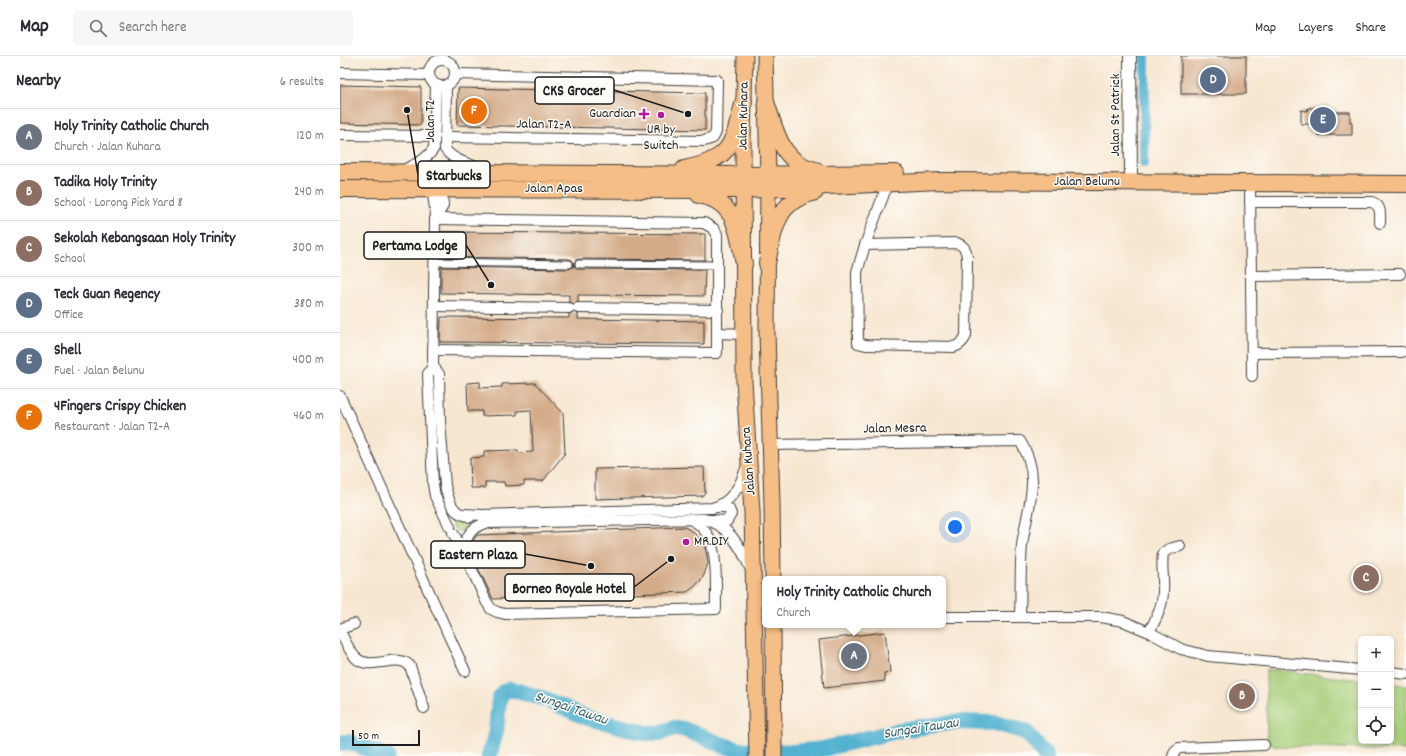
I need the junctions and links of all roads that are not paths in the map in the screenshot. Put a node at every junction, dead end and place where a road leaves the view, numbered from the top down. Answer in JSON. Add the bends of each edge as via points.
{"nodes":[{"id":1,"x":745,"y":56,"type":"edge"},
{"id":2,"x":765,"y":56,"type":"edge"},
{"id":3,"x":1130,"y":56,"type":"edge"},
{"id":4,"x":340,"y":73,"type":"edge"},
{"id":5,"x":455,"y":74,"type":"junction"},
{"id":6,"x":428,"y":75,"type":"junction"},
{"id":7,"x":441,"y":85,"type":"junction"},
{"id":8,"x":744,"y":102,"type":"junction"},
{"id":9,"x":766,"y":102,"type":"junction"},
{"id":10,"x":340,"y":135,"type":"edge"},
{"id":11,"x":440,"y":137,"type":"junction"},
{"id":12,"x":340,"y":172,"type":"edge"},
{"id":13,"x":379,"y":172,"type":"junction"},
{"id":14,"x":399,"y":172,"type":"junction"},
{"id":15,"x":493,"y":173,"type":"junction"},
{"id":16,"x":1131,"y":173,"type":"junction"},
{"id":17,"x":1406,"y":173,"type":"edge"},
{"id":18,"x":838,"y":179,"type":"junction"},
{"id":19,"x":657,"y":182,"type":"junction"},
{"id":20,"x":768,"y":182,"type":"junction"},
{"id":21,"x":743,"y":183,"type":"junction"},
{"id":22,"x":888,"y":183,"type":"junction"},
{"id":23,"x":1250,"y":183,"type":"junction"},
{"id":24,"x":1406,"y":184,"type":"edge"},
{"id":25,"x":340,"y":189,"type":"edge"},
{"id":26,"x":424,"y":189,"type":"junction"},
{"id":27,"x":442,"y":189,"type":"junction"},
{"id":28,"x":1250,"y":202,"type":"junction"},
{"id":29,"x":436,"y":217,"type":"junction"},
{"id":30,"x":1380,"y":223,"type":"dead end"},
{"id":31,"x":865,"y":245,"type":"junction"},
{"id":32,"x":434,"y":262,"type":"junction"},
{"id":33,"x":767,"y":263,"type":"junction"},
{"id":34,"x":569,"y":264,"type":"dead end"},
{"id":35,"x":579,"y":264,"type":"dead end"},
{"id":36,"x":744,"y":264,"type":"junction"},
{"id":37,"x":718,"y":265,"type":"junction"},
{"id":38,"x":1400,"y":274,"type":"dead end"},
{"id":39,"x":1251,"y":276,"type":"junction"},
{"id":40,"x":434,"y":306,"type":"junction"},
{"id":41,"x":718,"y":310,"type":"junction"},
{"id":42,"x":718,"y":333,"type":"junction"},
{"id":43,"x":744,"y":334,"type":"junction"},
{"id":44,"x":433,"y":350,"type":"junction"},
{"id":45,"x":1402,"y":352,"type":"dead end"},
{"id":46,"x":1252,"y":353,"type":"junction"},
{"id":47,"x":433,"y":366,"type":"junction"},
{"id":48,"x":1252,"y":376,"type":"dead end"},
{"id":49,"x":340,"y":396,"type":"edge"},
{"id":50,"x":770,"y":446,"type":"junction"},
{"id":51,"x":748,"y":457,"type":"junction"},
{"id":52,"x":713,"y":508,"type":"junction"},
{"id":53,"x":463,"y":514,"type":"junction"},
{"id":54,"x":690,"y":519,"type":"junction"},
{"id":55,"x":709,"y":520,"type":"junction"},
{"id":56,"x":451,"y":530,"type":"junction"},
{"id":57,"x":470,"y":534,"type":"junction"},
{"id":58,"x":1180,"y":546,"type":"dead end"},
{"id":59,"x":465,"y":554,"type":"junction"},
{"id":60,"x":753,"y":576,"type":"junction"},
{"id":61,"x":773,"y":576,"type":"edge"},
{"id":62,"x":1020,"y":616,"type":"junction"},
{"id":63,"x":946,"y":617,"type":"edge"},
{"id":64,"x":354,"y":624,"type":"dead end"},
{"id":65,"x":765,"y":628,"type":"edge"},
{"id":66,"x":773,"y":628,"type":"edge"},
{"id":67,"x":340,"y":629,"type":"edge"},
{"id":68,"x":340,"y":632,"type":"edge"},
{"id":69,"x":1149,"y":632,"type":"junction"},
{"id":70,"x":1358,"y":670,"type":"edge"},
{"id":71,"x":465,"y":671,"type":"dead end"},
{"id":72,"x":1394,"y":672,"type":"edge"},
{"id":73,"x":1406,"y":674,"type":"edge"},
{"id":74,"x":755,"y":696,"type":"junction"},
{"id":75,"x":424,"y":708,"type":"dead end"},
{"id":76,"x":1264,"y":745,"type":"dead end"},
{"id":77,"x":1220,"y":751,"type":"edge"},
{"id":78,"x":757,"y":756,"type":"edge"},
{"id":79,"x":774,"y":756,"type":"edge"},
{"id":80,"x":1173,"y":756,"type":"edge"}],
"edges":[{"from":1,"to":8,"type":"main road","name":"Jalan Kuhara"},
{"from":2,"to":9,"type":"main road","name":"Jalan Kuhara"},
{"from":3,"to":16,"type":"street","name":"Jalan St Patrick"},
{"from":4,"to":6,"type":"street"},
{"from":5,"to":6,"type":"street","via":[[450,62],[441,59],[430,66]]},
{"from":5,"to":7,"type":"street","via":[[452,81]]},
{"from":5,"to":11,"type":"street","name":"Jalan T2-A","via":[[717,80],[716,132],[713,138],[704,141]]},
{"from":6,"to":7,"type":"street","via":[[429,79]]},
{"from":7,"to":11,"type":"street","name":"Jalan T2"},
{"from":8,"to":19,"type":"highway","via":[[733,140],[727,150],[718,158]]},
{"from":8,"to":21,"type":"main road","name":"Jalan Kuhara"},
{"from":9,"to":18,"type":"highway","via":[[784,150],[795,162]]},
{"from":9,"to":20,"type":"main road","name":"Jalan Kuhara"},
{"from":10,"to":11,"type":"street","name":"Jalan T2-A"},
{"from":11,"to":14,"type":"street","name":"Jalan T2","via":[[424,160]]},
{"from":11,"to":15,"type":"street","name":"Jalan T2","via":[[448,154]]},
{"from":12,"to":13,"type":"highway","name":"Jalan Apas"},
{"from":13,"to":14,"type":"highway","name":"Jalan Apas"},
{"from":13,"to":27,"type":"highway","via":[[397,178],[433,180]]},
{"from":14,"to":15,"type":"highway","name":"Jalan Apas"},
{"from":15,"to":19,"type":"highway","name":"Jalan Apas"},
{"from":16,"to":17,"type":"highway","name":"Jalan Belunu"},
{"from":16,"to":18,"type":"highway","name":"Jalan Belunu"},
{"from":18,"to":20,"type":"highway","name":"Jalan Belunu"},
{"from":18,"to":22,"type":"highway","name":"Jalan Belunu"},
{"from":18,"to":33,"type":"highway","via":[[793,200],[783,210],[777,222]]},
{"from":19,"to":21,"type":"highway","name":"Jalan Apas"},
{"from":19,"to":27,"type":"highway","name":"Jalan Apas"},
{"from":19,"to":36,"type":"highway","via":[[709,197],[727,209],[737,229]]},
{"from":20,"to":21,"type":"highway","name":"Jalan Apas"},
{"from":20,"to":33,"type":"main road","name":"Jalan Kuhara"},
{"from":21,"to":36,"type":"main road","name":"Jalan Kuhara"},
{"from":22,"to":23,"type":"highway","name":"Jalan Belunu"},
{"from":22,"to":31,"type":"street"},
{"from":23,"to":24,"type":"highway","name":"Jalan Belunu"},
{"from":23,"to":28,"type":"street"},
{"from":25,"to":26,"type":"highway","name":"Jalan Apas"},
{"from":26,"to":27,"type":"highway","name":"Jalan Apas"},
{"from":26,"to":29,"type":"street","via":[[434,198]]},
{"from":27,"to":29,"type":"street","via":[[442,206]]},
{"from":28,"to":30,"type":"street","via":[[1372,202],[1380,207]]},
{"from":28,"to":39,"type":"street"},
{"from":29,"to":32,"type":"street"},
{"from":29,"to":37,"type":"street","via":[[704,224],[714,229],[717,234]]},
{"from":31,"to":31,"type":"street","via":[[857,272],[858,343],[954,347],[959,345],[966,336],[967,256],[963,246],[956,243]]},
{"from":32,"to":34,"type":"street"},
{"from":32,"to":40,"type":"street"},
{"from":33,"to":50,"type":"main road","name":"Jalan Kuhara"},
{"from":35,"to":37,"type":"street"},
{"from":36,"to":43,"type":"main road","name":"Jalan Kuhara"},
{"from":37,"to":41,"type":"street"},
{"from":38,"to":39,"type":"street"},
{"from":39,"to":46,"type":"street"},
{"from":40,"to":41,"type":"street"},
{"from":40,"to":44,"type":"street"},
{"from":41,"to":42,"type":"street"},
{"from":42,"to":43,"type":"street"},
{"from":42,"to":44,"type":"street","via":[[717,353]]},
{"from":43,"to":51,"type":"main road","name":"Jalan Kuhara"},
{"from":44,"to":47,"type":"street"},
{"from":45,"to":46,"type":"street"},
{"from":46,"to":48,"type":"street"},
{"from":47,"to":53,"type":"street","via":[[439,374],[445,486],[452,506]]},
{"from":47,"to":56,"type":"street","via":[[428,374],[433,484]]},
{"from":49,"to":71,"type":"street"},
{"from":50,"to":61,"type":"main road","name":"Jalan Kuhara"},
{"from":50,"to":62,"type":"street","name":"Jalan Mesra","via":[[1020,440],[1031,465],[1032,482],[1022,546]]},
{"from":51,"to":52,"type":"street","via":[[744,475],[733,494],[723,504]]},
{"from":51,"to":60,"type":"main road","name":"Jalan Kuhara"},
{"from":52,"to":53,"type":"street","via":[[482,516]]},
{"from":52,"to":55,"type":"street","via":[[725,507],[731,514],[727,521]]},
{"from":53,"to":56,"type":"street","via":[[453,518]]},
{"from":53,"to":57,"type":"street","via":[[470,518],[473,524]]},
{"from":54,"to":55,"type":"street"},
{"from":54,"to":57,"type":"street","via":[[491,522],[480,524]]},
{"from":54,"to":59,"type":"street","via":[[704,529],[714,551],[716,609],[505,614],[491,609],[486,602]]},
{"from":55,"to":60,"type":"street","via":[[723,528],[735,541],[745,556]]},
{"from":56,"to":57,"type":"street","via":[[461,537]]},
{"from":56,"to":59,"type":"street"},
{"from":57,"to":59,"type":"street","via":[[466,539]]},
{"from":58,"to":69,"type":"street","via":[[1163,553],[1162,603]]},
{"from":60,"to":74,"type":"main road","name":"Jalan Kuhara"},
{"from":62,"to":63,"type":"street"},
{"from":62,"to":69,"type":"street","via":[[1101,617]]},
{"from":64,"to":67,"type":"street"},
{"from":65,"to":74,"type":"main road","via":[[764,653]]},
{"from":66,"to":79,"type":"main road"},
{"from":68,"to":75,"type":"street","via":[[355,658],[361,662],[407,662]]},
{"from":69,"to":70,"type":"street","via":[[1181,649],[1208,656]]},
{"from":72,"to":73,"type":"street"},
{"from":74,"to":78,"type":"main road","name":"Jalan Kuhara"},
{"from":76,"to":77,"type":"street"},
{"from":77,"to":80,"type":"street","via":[[1180,748]]}]}
